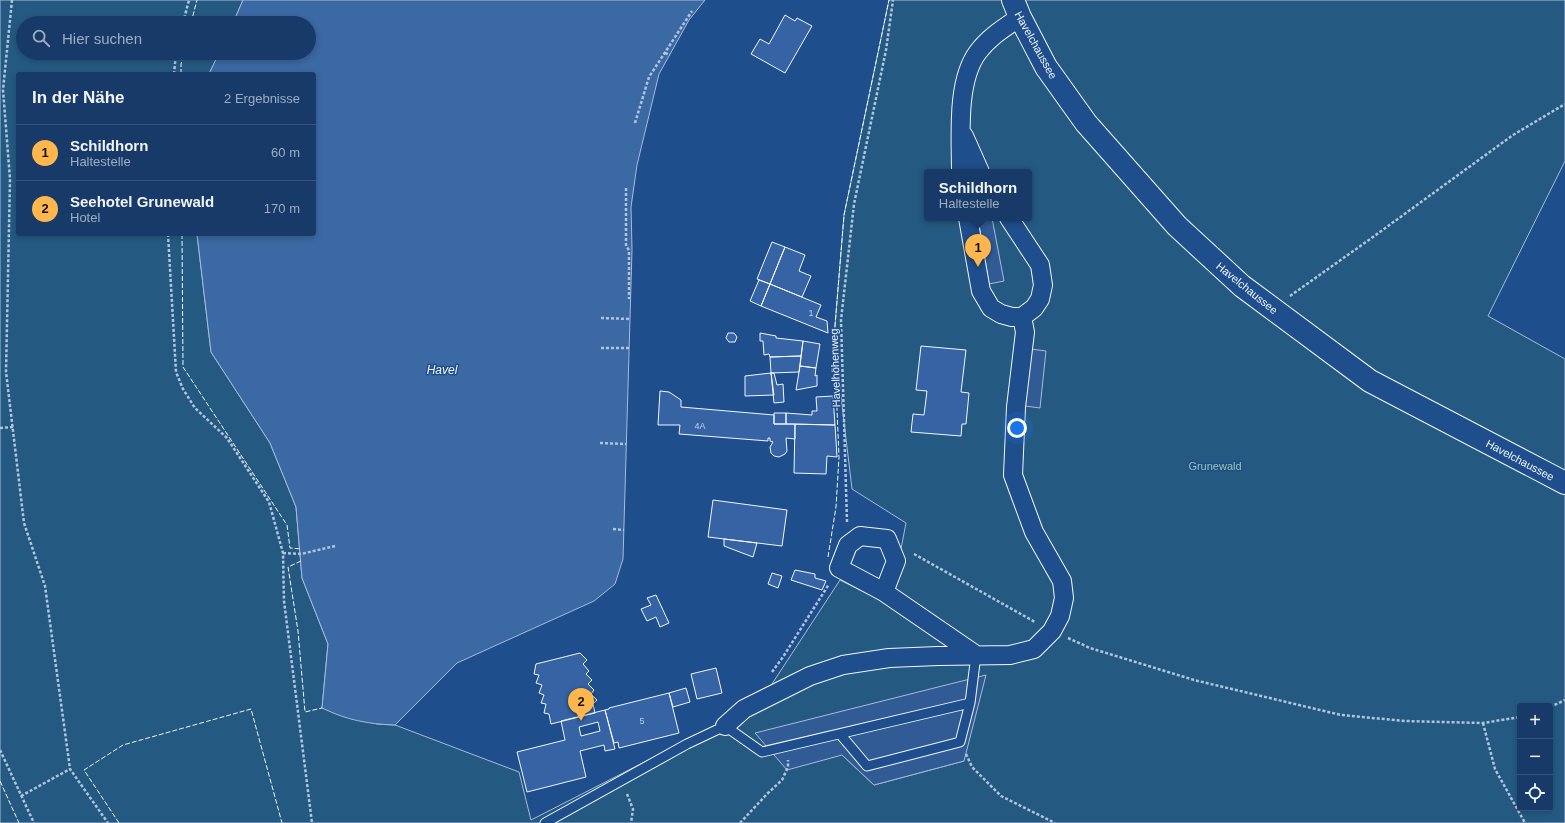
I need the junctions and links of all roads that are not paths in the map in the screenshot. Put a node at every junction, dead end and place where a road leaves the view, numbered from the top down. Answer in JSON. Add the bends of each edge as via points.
{"nodes":[{"id":1,"x":1016,"y":8,"type":"edge"},
{"id":2,"x":962,"y":130,"type":"junction"},
{"id":3,"x":961,"y":169,"type":"edge"},
{"id":4,"x":979,"y":169,"type":"edge"},
{"id":5,"x":969,"y":221,"type":"edge"},
{"id":6,"x":1011,"y":221,"type":"edge"},
{"id":7,"x":1022,"y":316,"type":"junction"},
{"id":8,"x":1565,"y":483,"type":"edge"},
{"id":9,"x":884,"y":592,"type":"junction"},
{"id":10,"x":976,"y":655,"type":"junction"},
{"id":11,"x":970,"y":703,"type":"junction"},
{"id":12,"x":725,"y":726,"type":"junction"},
{"id":13,"x":840,"y":734,"type":"junction"},
{"id":14,"x":545,"y":823,"type":"edge"}],
"edges":[{"from":1,"to":2,"type":"street","via":[[977,53],[968,70]]},
{"from":1,"to":8,"type":"street","name":"Havelchaussee","via":[[1046,67],[1086,123],[1177,226],[1242,286],[1370,381]]},
{"from":2,"to":3,"type":"street"},
{"from":2,"to":4,"type":"street"},
{"from":5,"to":7,"type":"street","via":[[981,292],[992,308],[1001,314]]},
{"from":6,"to":7,"type":"street","via":[[1040,265],[1043,285],[1040,300]]},
{"from":7,"to":10,"type":"street","via":[[1024,332],[1016,407],[1013,475],[1034,532],[1062,581],[1064,598],[1060,616],[1052,631],[1034,649],[1010,655]]},
{"from":9,"to":9,"type":"street","via":[[896,561],[887,539],[860,536],[848,545],[840,568]]},
{"from":9,"to":10,"type":"street"},
{"from":10,"to":11,"type":"lane"},
{"from":10,"to":12,"type":"street","via":[[889,658],[843,665],[810,676],[744,709]]},
{"from":11,"to":13,"type":"lane"},
{"from":11,"to":13,"type":"lane","via":[[960,742],[867,766]]},
{"from":12,"to":13,"type":"lane","via":[[762,752]]},
{"from":12,"to":14,"type":"lane","via":[[687,744]]}]}
